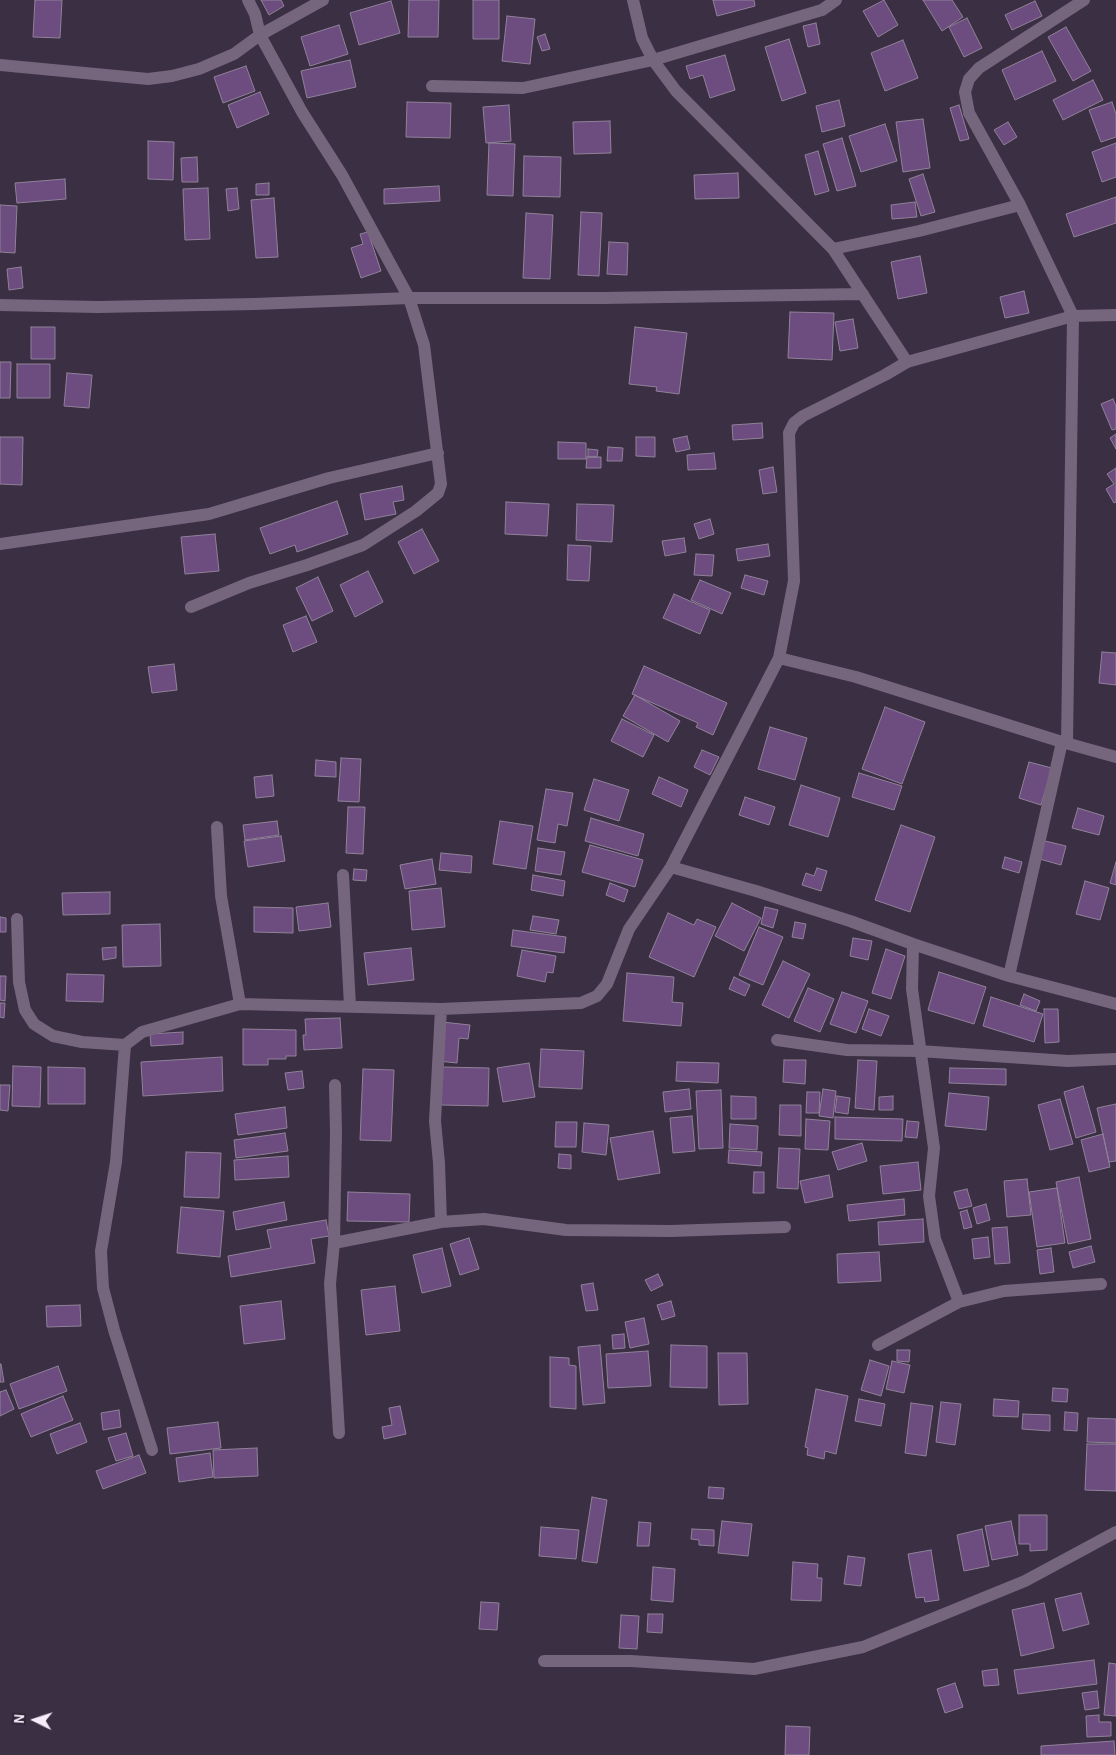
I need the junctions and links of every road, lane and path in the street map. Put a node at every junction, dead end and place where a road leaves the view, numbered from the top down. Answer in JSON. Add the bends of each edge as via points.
{"nodes":[{"id":1,"x":248,"y":0,"type":"edge"},
{"id":2,"x":323,"y":0,"type":"edge"},
{"id":3,"x":633,"y":0,"type":"edge"},
{"id":4,"x":836,"y":0,"type":"edge"},
{"id":5,"x":1084,"y":0,"type":"edge"},
{"id":6,"x":260,"y":35,"type":"junction"},
{"id":7,"x":653,"y":60,"type":"junction"},
{"id":8,"x":0,"y":64,"type":"edge"},
{"id":9,"x":432,"y":86,"type":"dead end"},
{"id":10,"x":1020,"y":205,"type":"junction"},
{"id":11,"x":833,"y":249,"type":"junction"},
{"id":12,"x":863,"y":294,"type":"junction"},
{"id":13,"x":409,"y":298,"type":"junction"},
{"id":14,"x":0,"y":306,"type":"edge"},
{"id":15,"x":1116,"y":315,"type":"edge"},
{"id":16,"x":1073,"y":316,"type":"junction"},
{"id":17,"x":907,"y":362,"type":"junction"},
{"id":18,"x":438,"y":453,"type":"junction"},
{"id":19,"x":0,"y":544,"type":"edge"},
{"id":20,"x":191,"y":607,"type":"dead end"},
{"id":21,"x":779,"y":658,"type":"junction"},
{"id":22,"x":1064,"y":742,"type":"junction"},
{"id":23,"x":1116,"y":757,"type":"edge"},
{"id":24,"x":217,"y":827,"type":"dead end"},
{"id":25,"x":671,"y":867,"type":"junction"},
{"id":26,"x":344,"y":875,"type":"dead end"},
{"id":27,"x":17,"y":919,"type":"dead end"},
{"id":28,"x":913,"y":944,"type":"junction"},
{"id":29,"x":1009,"y":976,"type":"junction"},
{"id":30,"x":240,"y":1004,"type":"junction"},
{"id":31,"x":1116,"y":1004,"type":"edge"},
{"id":32,"x":350,"y":1006,"type":"junction"},
{"id":33,"x":441,"y":1009,"type":"junction"},
{"id":34,"x":776,"y":1040,"type":"dead end"},
{"id":35,"x":125,"y":1045,"type":"junction"},
{"id":36,"x":919,"y":1051,"type":"junction"},
{"id":37,"x":1116,"y":1059,"type":"edge"},
{"id":38,"x":335,"y":1085,"type":"dead end"},
{"id":39,"x":441,"y":1222,"type":"junction"},
{"id":40,"x":785,"y":1227,"type":"dead end"},
{"id":41,"x":334,"y":1243,"type":"junction"},
{"id":42,"x":1101,"y":1284,"type":"dead end"},
{"id":43,"x":959,"y":1302,"type":"junction"},
{"id":44,"x":878,"y":1345,"type":"dead end"},
{"id":45,"x":339,"y":1433,"type":"dead end"},
{"id":46,"x":152,"y":1450,"type":"dead end"},
{"id":47,"x":1116,"y":1532,"type":"edge"},
{"id":48,"x":544,"y":1661,"type":"dead end"}],
"edges":[{"from":1,"to":6,"type":"street"},
{"from":2,"to":6,"type":"street"},
{"from":3,"to":7,"type":"street","via":[[642,38]]},
{"from":4,"to":7,"type":"street","via":[[822,10]]},
{"from":5,"to":10,"type":"street","via":[[979,68],[969,79],[965,92],[969,112]]},
{"from":6,"to":8,"type":"street","via":[[234,54],[199,69],[148,79]]},
{"from":6,"to":13,"type":"street"},
{"from":7,"to":9,"type":"street","via":[[523,88]]},
{"from":7,"to":11,"type":"street","via":[[676,91]]},
{"from":10,"to":11,"type":"street"},
{"from":10,"to":16,"type":"street"},
{"from":11,"to":12,"type":"street"},
{"from":12,"to":13,"type":"street"},
{"from":12,"to":17,"type":"street"},
{"from":13,"to":14,"type":"street","via":[[245,305]]},
{"from":13,"to":18,"type":"street","via":[[424,346]]},
{"from":15,"to":16,"type":"street"},
{"from":16,"to":17,"type":"street"},
{"from":16,"to":22,"type":"street"},
{"from":17,"to":21,"type":"street","via":[[803,416],[789,433],[794,581]]},
{"from":18,"to":19,"type":"street","via":[[329,478],[208,514]]},
{"from":18,"to":20,"type":"street","via":[[441,484],[438,493],[363,545],[249,583]]},
{"from":21,"to":22,"type":"street","via":[[856,677]]},
{"from":21,"to":25,"type":"street"},
{"from":22,"to":23,"type":"street"},
{"from":22,"to":29,"type":"street"},
{"from":24,"to":30,"type":"street","via":[[221,896]]},
{"from":25,"to":28,"type":"street","via":[[756,891]]},
{"from":25,"to":33,"type":"street","via":[[629,929],[607,984],[597,996],[581,1003]]},
{"from":26,"to":32,"type":"street"},
{"from":27,"to":35,"type":"street","via":[[19,982],[25,1010],[34,1024],[53,1036]]},
{"from":28,"to":29,"type":"street"},
{"from":28,"to":36,"type":"street","via":[[912,989]]},
{"from":29,"to":31,"type":"street"},
{"from":30,"to":32,"type":"street"},
{"from":30,"to":35,"type":"street","via":[[142,1032]]},
{"from":32,"to":33,"type":"street"},
{"from":33,"to":39,"type":"street","via":[[435,1120]]},
{"from":34,"to":36,"type":"street","via":[[847,1050]]},
{"from":35,"to":46,"type":"street","via":[[116,1162],[100,1251],[103,1288]]},
{"from":36,"to":37,"type":"street","via":[[1068,1060]]},
{"from":36,"to":43,"type":"street","via":[[934,1148],[929,1196],[935,1239]]},
{"from":38,"to":41,"type":"street"},
{"from":39,"to":40,"type":"street","via":[[484,1219],[566,1230]]},
{"from":39,"to":41,"type":"street"},
{"from":41,"to":45,"type":"street","via":[[330,1284]]},
{"from":42,"to":43,"type":"street","via":[[1004,1291]]},
{"from":43,"to":44,"type":"street"},
{"from":47,"to":48,"type":"street","via":[[1025,1581],[863,1647],[754,1669],[631,1661]]}]}
